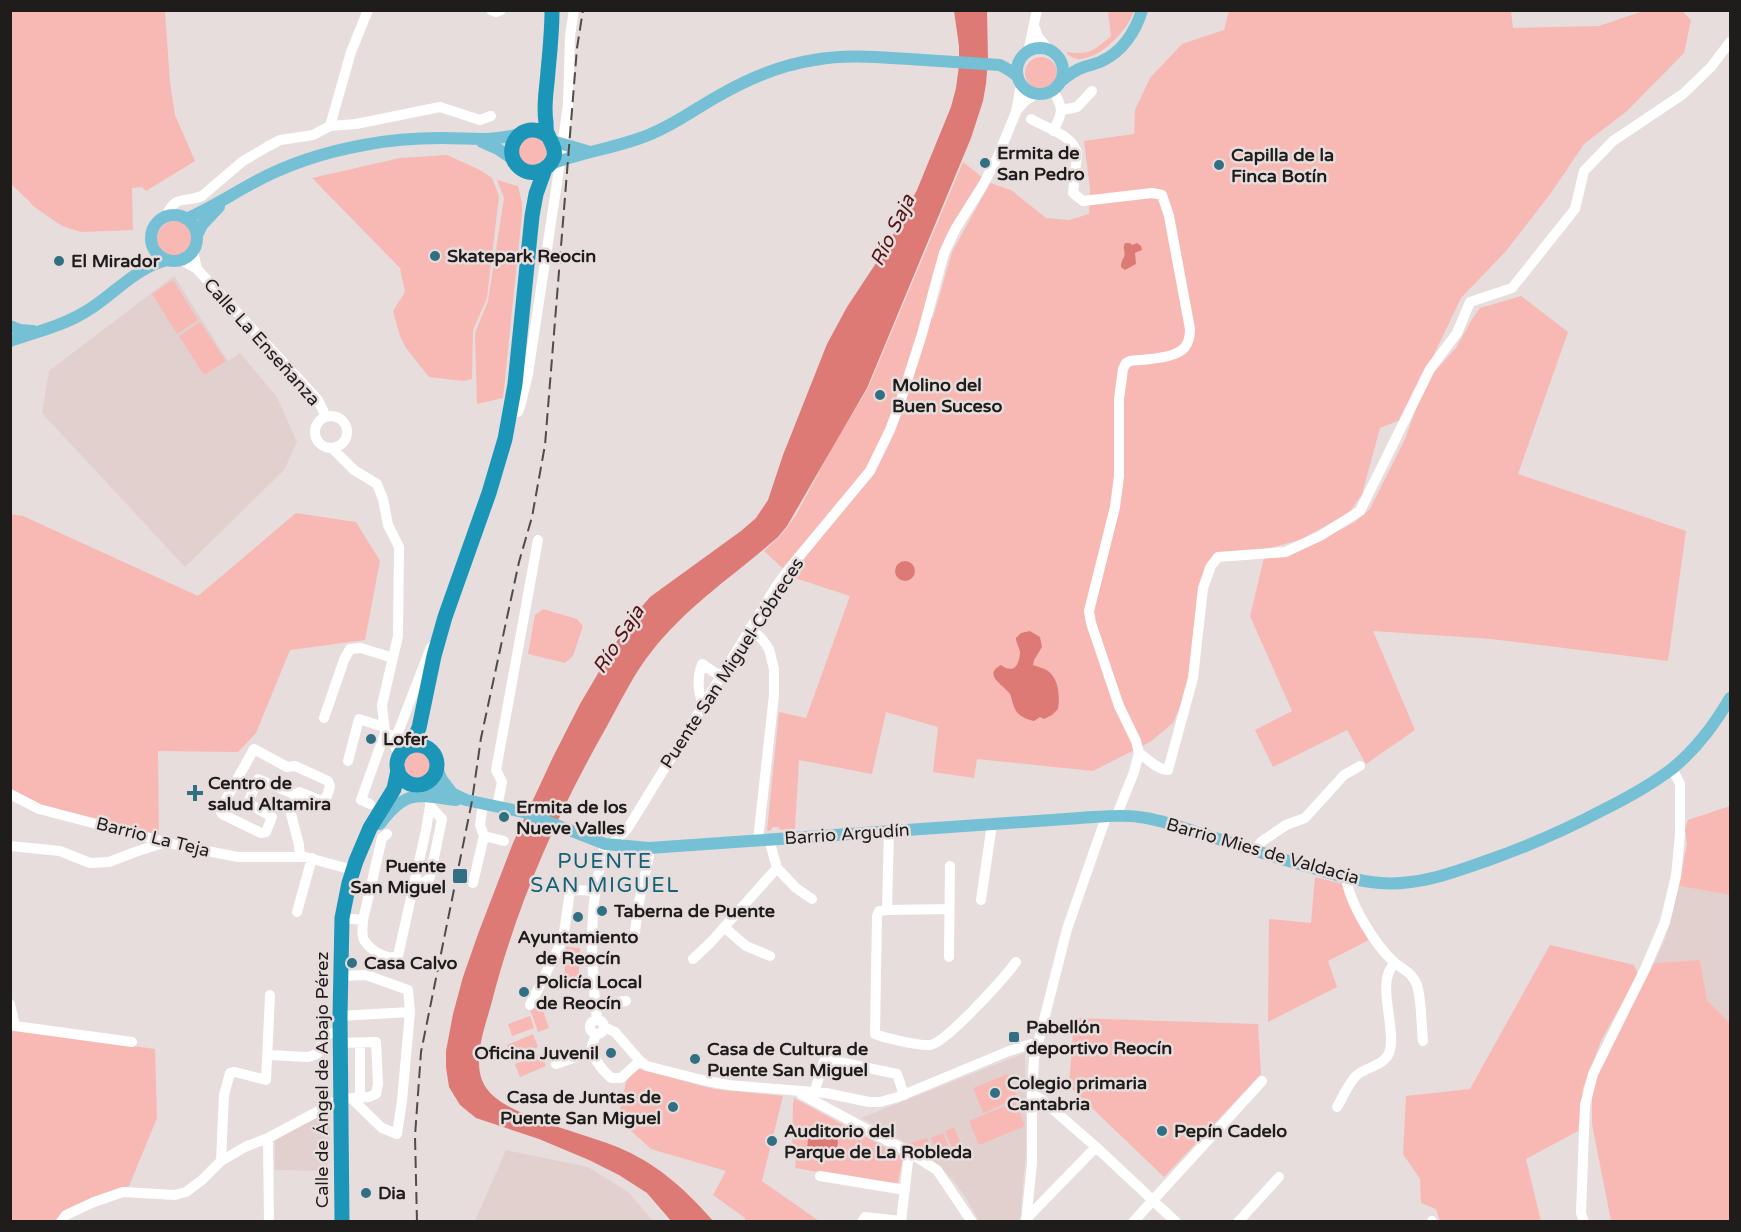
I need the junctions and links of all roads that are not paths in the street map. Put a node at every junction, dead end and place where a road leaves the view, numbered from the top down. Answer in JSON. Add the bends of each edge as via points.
{"nodes":[{"id":1,"x":368,"y":10,"type":"edge"},
{"id":2,"x":491,"y":10,"type":"edge"},
{"id":3,"x":501,"y":10,"type":"edge"},
{"id":4,"x":552,"y":10,"type":"edge"},
{"id":5,"x":574,"y":10,"type":"edge"},
{"id":6,"x":1037,"y":10,"type":"edge"},
{"id":7,"x":1143,"y":10,"type":"edge"},
{"id":8,"x":1035,"y":25,"type":"junction"},
{"id":9,"x":1731,"y":42,"type":"edge"},
{"id":10,"x":1049,"y":50,"type":"junction"},
{"id":11,"x":1059,"y":59,"type":"junction"},
{"id":12,"x":1019,"y":67,"type":"junction"},
{"id":13,"x":1084,"y":67,"type":"junction"},
{"id":14,"x":1056,"y":87,"type":"junction"},
{"id":15,"x":546,"y":90,"type":"junction"},
{"id":16,"x":1092,"y":91,"type":"dead end"},
{"id":17,"x":1036,"y":94,"type":"junction"},
{"id":18,"x":1062,"y":110,"type":"junction"},
{"id":19,"x":1016,"y":111,"type":"junction"},
{"id":20,"x":491,"y":116,"type":"dead end"},
{"id":21,"x":1031,"y":119,"type":"dead end"},
{"id":22,"x":330,"y":126,"type":"junction"},
{"id":23,"x":1053,"y":131,"type":"junction"},
{"id":24,"x":523,"y":132,"type":"junction"},
{"id":25,"x":478,"y":140,"type":"junction"},
{"id":26,"x":553,"y":140,"type":"junction"},
{"id":27,"x":587,"y":152,"type":"junction"},
{"id":28,"x":518,"y":165,"type":"junction"},
{"id":29,"x":551,"y":165,"type":"junction"},
{"id":30,"x":228,"y":198,"type":"junction"},
{"id":31,"x":532,"y":216,"type":"junction"},
{"id":32,"x":166,"y":217,"type":"junction"},
{"id":33,"x":186,"y":219,"type":"junction"},
{"id":34,"x":197,"y":235,"type":"junction"},
{"id":35,"x":153,"y":246,"type":"junction"},
{"id":36,"x":193,"y":251,"type":"junction"},
{"id":37,"x":167,"y":260,"type":"junction"},
{"id":38,"x":181,"y":260,"type":"junction"},
{"id":39,"x":197,"y":269,"type":"junction"},
{"id":40,"x":133,"y":276,"type":"junction"},
{"id":41,"x":10,"y":326,"type":"edge"},
{"id":42,"x":38,"y":331,"type":"junction"},
{"id":43,"x":10,"y":341,"type":"edge"},
{"id":44,"x":510,"y":413,"type":"junction"},
{"id":45,"x":326,"y":417,"type":"junction"},
{"id":46,"x":332,"y":448,"type":"junction"},
{"id":47,"x":538,"y":540,"type":"dead end"},
{"id":48,"x":445,"y":617,"type":"junction"},
{"id":49,"x":750,"y":628,"type":"junction"},
{"id":50,"x":393,"y":658,"type":"junction"},
{"id":51,"x":720,"y":676,"type":"junction"},
{"id":52,"x":426,"y":695,"type":"junction"},
{"id":53,"x":1731,"y":698,"type":"edge"},
{"id":54,"x":704,"y":704,"type":"junction"},
{"id":55,"x":324,"y":718,"type":"dead end"},
{"id":56,"x":385,"y":730,"type":"junction"},
{"id":57,"x":396,"y":737,"type":"junction"},
{"id":58,"x":427,"y":747,"type":"junction"},
{"id":59,"x":1139,"y":753,"type":"junction"},
{"id":60,"x":402,"y":757,"type":"junction"},
{"id":61,"x":348,"y":761,"type":"dead end"},
{"id":62,"x":1360,"y":766,"type":"dead end"},
{"id":63,"x":1672,"y":768,"type":"junction"},
{"id":64,"x":426,"y":786,"type":"junction"},
{"id":65,"x":10,"y":794,"type":"edge"},
{"id":66,"x":453,"y":794,"type":"junction"},
{"id":67,"x":296,"y":795,"type":"junction"},
{"id":68,"x":466,"y":800,"type":"junction"},
{"id":69,"x":386,"y":803,"type":"junction"},
{"id":70,"x":483,"y":803,"type":"junction"},
{"id":71,"x":370,"y":804,"type":"dead end"},
{"id":72,"x":497,"y":807,"type":"junction"},
{"id":73,"x":1111,"y":817,"type":"junction"},
{"id":74,"x":992,"y":824,"type":"junction"},
{"id":75,"x":628,"y":828,"type":"junction"},
{"id":76,"x":889,"y":831,"type":"junction"},
{"id":77,"x":387,"y":834,"type":"dead end"},
{"id":78,"x":484,"y":836,"type":"junction"},
{"id":79,"x":764,"y":839,"type":"junction"},
{"id":80,"x":504,"y":841,"type":"dead end"},
{"id":81,"x":166,"y":842,"type":"junction"},
{"id":82,"x":608,"y":844,"type":"junction"},
{"id":83,"x":10,"y":846,"type":"edge"},
{"id":84,"x":630,"y":846,"type":"junction"},
{"id":85,"x":649,"y":848,"type":"junction"},
{"id":86,"x":1256,"y":851,"type":"junction"},
{"id":87,"x":359,"y":854,"type":"junction"},
{"id":88,"x":300,"y":856,"type":"junction"},
{"id":89,"x":312,"y":858,"type":"junction"},
{"id":90,"x":950,"y":866,"type":"dead end"},
{"id":91,"x":777,"y":868,"type":"junction"},
{"id":92,"x":353,"y":870,"type":"junction"},
{"id":93,"x":1346,"y":878,"type":"junction"},
{"id":94,"x":473,"y":883,"type":"dead end"},
{"id":95,"x":596,"y":891,"type":"junction"},
{"id":96,"x":812,"y":899,"type":"dead end"},
{"id":97,"x":981,"y":900,"type":"dead end"},
{"id":98,"x":949,"y":909,"type":"junction"},
{"id":99,"x":887,"y":910,"type":"junction"},
{"id":100,"x":297,"y":912,"type":"dead end"},
{"id":101,"x":342,"y":918,"type":"junction"},
{"id":102,"x":363,"y":920,"type":"junction"},
{"id":103,"x":724,"y":927,"type":"junction"},
{"id":104,"x":563,"y":939,"type":"junction"},
{"id":105,"x":593,"y":939,"type":"junction"},
{"id":106,"x":634,"y":939,"type":"dead end"},
{"id":107,"x":770,"y":956,"type":"dead end"},
{"id":108,"x":949,"y":957,"type":"dead end"},
{"id":109,"x":693,"y":959,"type":"dead end"},
{"id":110,"x":1016,"y":962,"type":"dead end"},
{"id":111,"x":1395,"y":963,"type":"junction"},
{"id":112,"x":340,"y":976,"type":"junction"},
{"id":113,"x":270,"y":995,"type":"dead end"},
{"id":114,"x":626,"y":1001,"type":"dead end"},
{"id":115,"x":10,"y":1004,"type":"edge"},
{"id":116,"x":530,"y":1005,"type":"dead end"},
{"id":117,"x":596,"y":1005,"type":"junction"},
{"id":118,"x":410,"y":1012,"type":"junction"},
{"id":119,"x":340,"y":1016,"type":"junction"},
{"id":120,"x":13,"y":1025,"type":"edge"},
{"id":121,"x":599,"y":1027,"type":"junction"},
{"id":122,"x":340,"y":1038,"type":"junction"},
{"id":123,"x":1423,"y":1041,"type":"dead end"},
{"id":124,"x":132,"y":1042,"type":"dead end"},
{"id":125,"x":360,"y":1043,"type":"junction"},
{"id":126,"x":1038,"y":1044,"type":"junction"},
{"id":127,"x":590,"y":1052,"type":"junction"},
{"id":128,"x":267,"y":1055,"type":"junction"},
{"id":129,"x":640,"y":1061,"type":"junction"},
{"id":130,"x":556,"y":1064,"type":"dead end"},
{"id":131,"x":1262,"y":1081,"type":"dead end"},
{"id":132,"x":798,"y":1092,"type":"junction"},
{"id":133,"x":814,"y":1093,"type":"junction"},
{"id":134,"x":1032,"y":1094,"type":"junction"},
{"id":135,"x":832,"y":1095,"type":"junction"},
{"id":136,"x":904,"y":1095,"type":"junction"},
{"id":137,"x":355,"y":1098,"type":"junction"},
{"id":138,"x":1337,"y":1107,"type":"dead end"},
{"id":139,"x":844,"y":1116,"type":"junction"},
{"id":140,"x":268,"y":1138,"type":"junction"},
{"id":141,"x":1096,"y":1147,"type":"junction"},
{"id":142,"x":909,"y":1153,"type":"junction"},
{"id":143,"x":221,"y":1161,"type":"junction"},
{"id":144,"x":820,"y":1176,"type":"dead end"},
{"id":145,"x":1279,"y":1177,"type":"dead end"},
{"id":146,"x":905,"y":1190,"type":"junction"},
{"id":147,"x":1153,"y":1200,"type":"junction"},
{"id":148,"x":1026,"y":1220,"type":"edge"},
{"id":149,"x":61,"y":1221,"type":"edge"},
{"id":150,"x":268,"y":1221,"type":"edge"},
{"id":151,"x":342,"y":1221,"type":"edge"},
{"id":152,"x":862,"y":1221,"type":"edge"},
{"id":153,"x":901,"y":1221,"type":"edge"},
{"id":154,"x":972,"y":1221,"type":"edge"},
{"id":155,"x":1133,"y":1221,"type":"edge"},
{"id":156,"x":1176,"y":1221,"type":"edge"},
{"id":157,"x":1238,"y":1221,"type":"edge"},
{"id":158,"x":1584,"y":1221,"type":"edge"}],
"edges":[{"from":1,"to":22,"type":"street","via":[[351,52]]},
{"from":2,"to":3,"type":"street"},
{"from":4,"to":15,"type":"highway"},
{"from":5,"to":44,"type":"street","via":[[568,104],[550,238],[528,374],[518,412]]},
{"from":6,"to":8,"type":"street","name":"Puente San Miguel-Cóbreces"},
{"from":7,"to":13,"type":"main road","via":[[1126,42],[1105,60]]},
{"from":8,"to":10,"type":"street","via":[[1038,37]]},
{"from":8,"to":12,"type":"street","name":"Puente San Miguel-Cóbreces"},
{"from":9,"to":59,"type":"street","via":[[1683,94],[1612,141],[1584,171],[1575,210],[1512,288],[1470,302],[1457,333],[1430,369],[1360,511],[1285,552],[1218,557],[1210,566],[1203,588],[1193,678],[1168,770]]},
{"from":10,"to":11,"type":"main road"},
{"from":10,"to":12,"type":"main road","via":[[1036,49]]},
{"from":11,"to":13,"type":"main road"},
{"from":11,"to":14,"type":"main road","via":[[1063,68]]},
{"from":12,"to":17,"type":"main road","via":[[1030,93]]},
{"from":12,"to":19,"type":"street","name":"Puente San Miguel-Cóbreces"},
{"from":12,"to":27,"type":"main road","via":[[897,58],[805,61],[742,83],[656,132],[622,145]]},
{"from":13,"to":14,"type":"main road"},
{"from":14,"to":17,"type":"main road","via":[[1048,93]]},
{"from":14,"to":18,"type":"street"},
{"from":15,"to":24,"type":"highway","via":[[537,115]]},
{"from":15,"to":26,"type":"highway","via":[[545,113]]},
{"from":16,"to":18,"type":"street","via":[[1077,107]]},
{"from":17,"to":19,"type":"street","name":"Puente San Miguel-Cóbreces"},
{"from":18,"to":23,"type":"street"},
{"from":19,"to":49,"type":"street","name":"Puente San Miguel-Cóbreces","via":[[992,170],[944,253],[900,403],[870,471],[788,570]]},
{"from":20,"to":22,"type":"street","via":[[480,120],[440,107]]},
{"from":21,"to":23,"type":"street"},
{"from":22,"to":32,"type":"street","via":[[313,135],[280,140],[267,147],[243,161],[202,196],[173,204]]},
{"from":23,"to":59,"type":"street","via":[[1076,148],[1073,193],[1083,201],[1162,195],[1190,329],[1185,347],[1177,354],[1130,361],[1123,369],[1115,507],[1089,611],[1119,706]]},
{"from":24,"to":25,"type":"main road","via":[[503,139]]},
{"from":24,"to":26,"type":"highway","via":[[538,130]]},
{"from":24,"to":28,"type":"highway","via":[[512,146]]},
{"from":25,"to":28,"type":"main road"},
{"from":25,"to":30,"type":"main road","via":[[407,139],[348,148],[279,171]]},
{"from":26,"to":27,"type":"main road"},
{"from":26,"to":29,"type":"highway"},
{"from":27,"to":29,"type":"main road"},
{"from":28,"to":29,"type":"highway","via":[[534,172]]},
{"from":28,"to":31,"type":"highway","via":[[531,196]]},
{"from":29,"to":31,"type":"highway","via":[[536,194]]},
{"from":30,"to":33,"type":"main road"},
{"from":30,"to":34,"type":"main road","via":[[208,217]]},
{"from":31,"to":44,"type":"highway"},
{"from":32,"to":33,"type":"main road"},
{"from":32,"to":35,"type":"main road","via":[[153,230]]},
{"from":33,"to":34,"type":"main road"},
{"from":34,"to":36,"type":"main road"},
{"from":35,"to":37,"type":"main road"},
{"from":35,"to":40,"type":"main road"},
{"from":36,"to":38,"type":"main road"},
{"from":36,"to":39,"type":"street","name":"Calle La Enseñanza"},
{"from":37,"to":38,"type":"main road"},
{"from":37,"to":40,"type":"main road"},
{"from":38,"to":39,"type":"street","name":"Calle La Enseñanza"},
{"from":39,"to":45,"type":"street","name":"Calle La Enseñanza","via":[[318,400]]},
{"from":40,"to":42,"type":"main road","via":[[87,312]]},
{"from":41,"to":42,"type":"main road"},
{"from":42,"to":43,"type":"main road"},
{"from":44,"to":48,"type":"highway","via":[[496,473]]},
{"from":45,"to":46,"type":"street","via":[[317,423],[315,434],[324,447]]},
{"from":45,"to":46,"type":"street","via":[[340,418],[347,431],[342,444]]},
{"from":46,"to":50,"type":"street","via":[[354,470],[377,484],[388,525],[399,547],[398,636]]},
{"from":47,"to":72,"type":"street","via":[[496,770],[502,782]]},
{"from":48,"to":52,"type":"highway"},
{"from":48,"to":57,"type":"street"},
{"from":49,"to":51,"type":"street","name":"Puente San Miguel-Cóbreces"},
{"from":49,"to":79,"type":"street","via":[[769,650],[774,669]]},
{"from":50,"to":55,"type":"street","via":[[361,648],[350,649]]},
{"from":50,"to":56,"type":"street","via":[[382,705]]},
{"from":51,"to":54,"type":"street","name":"Puente San Miguel-Cóbreces"},
{"from":51,"to":54,"type":"street","via":[[702,664],[698,685]]},
{"from":52,"to":58,"type":"highway"},
{"from":52,"to":60,"type":"highway","via":[[419,728]]},
{"from":53,"to":63,"type":"main road","name":"Barrio Mies de Valdacia","via":[[1701,740]]},
{"from":54,"to":75,"type":"street","name":"Puente San Miguel-Cóbreces"},
{"from":56,"to":57,"type":"street"},
{"from":56,"to":61,"type":"street","via":[[359,719]]},
{"from":56,"to":71,"type":"street","via":[[361,800]]},
{"from":57,"to":60,"type":"street","via":[[395,746]]},
{"from":58,"to":60,"type":"highway","via":[[421,745]]},
{"from":58,"to":64,"type":"highway","via":[[435,757]]},
{"from":59,"to":73,"type":"street","via":[[1134,772]]},
{"from":60,"to":64,"type":"highway","via":[[403,779]]},
{"from":60,"to":69,"type":"highway","via":[[396,785]]},
{"from":62,"to":86,"type":"street","via":[[1344,775],[1305,818],[1286,825],[1261,842]]},
{"from":63,"to":93,"type":"main road","name":"Barrio Mies de Valdacia","via":[[1576,825],[1460,871],[1405,883]]},
{"from":63,"to":158,"type":"street","via":[[1680,784],[1676,876],[1665,922],[1593,1074],[1585,1105],[1581,1213]]},
{"from":64,"to":66,"type":"main road"},
{"from":64,"to":66,"type":"main road","via":[[442,780]]},
{"from":64,"to":68,"type":"main road"},
{"from":64,"to":69,"type":"highway","via":[[400,790]]},
{"from":64,"to":87,"type":"main road","via":[[395,805]]},
{"from":64,"to":102,"type":"street","via":[[415,882],[398,956],[383,956],[365,941]]},
{"from":65,"to":81,"type":"street","name":"Barrio La Teja","via":[[39,809]]},
{"from":66,"to":68,"type":"main road"},
{"from":67,"to":67,"type":"street","via":[[258,778],[248,803],[272,817],[266,832],[261,833],[220,810],[254,749],[287,767],[295,766],[328,781],[330,786],[323,800],[299,792]]},
{"from":67,"to":88,"type":"street","via":[[290,810]]},
{"from":68,"to":70,"type":"main road","name":"Barrio Argudín"},
{"from":69,"to":87,"type":"highway","name":"Calle de Ángel de Abajo Pérez"},
{"from":70,"to":72,"type":"main road","name":"Barrio Argudín"},
{"from":70,"to":78,"type":"street","via":[[480,825]]},
{"from":72,"to":82,"type":"main road","name":"Barrio Argudín","via":[[523,812]]},
{"from":73,"to":74,"type":"main road","name":"Barrio Argudín"},
{"from":73,"to":86,"type":"main road","name":"Barrio Mies de Valdacia","via":[[1140,817]]},
{"from":73,"to":126,"type":"street","via":[[1067,929]]},
{"from":74,"to":76,"type":"main road","name":"Barrio Argudín"},
{"from":74,"to":97,"type":"street"},
{"from":75,"to":82,"type":"street","name":"Puente San Miguel-Cóbreces"},
{"from":75,"to":84,"type":"street"},
{"from":76,"to":79,"type":"main road","name":"Barrio Argudín"},
{"from":76,"to":99,"type":"street"},
{"from":77,"to":102,"type":"street","via":[[382,838]]},
{"from":78,"to":80,"type":"street"},
{"from":78,"to":94,"type":"street"},
{"from":79,"to":85,"type":"main road","name":"Barrio Argudín"},
{"from":79,"to":91,"type":"street"},
{"from":81,"to":83,"type":"street","via":[[109,862],[90,863],[60,851]]},
{"from":81,"to":88,"type":"street","name":"Barrio La Teja","via":[[238,857]]},
{"from":82,"to":84,"type":"main road","name":"Barrio Argudín"},
{"from":82,"to":95,"type":"street"},
{"from":84,"to":85,"type":"main road","name":"Barrio Argudín"},
{"from":85,"to":106,"type":"street"},
{"from":86,"to":93,"type":"main road","name":"Barrio Mies de Valdacia"},
{"from":87,"to":92,"type":"highway","name":"Calle de Ángel de Abajo Pérez"},
{"from":88,"to":89,"type":"street","name":"Barrio La Teja"},
{"from":89,"to":92,"type":"street","name":"Barrio La Teja"},
{"from":89,"to":100,"type":"street"},
{"from":90,"to":98,"type":"street"},
{"from":91,"to":96,"type":"street"},
{"from":91,"to":103,"type":"street"},
{"from":92,"to":101,"type":"highway","name":"Calle de Ángel de Abajo Pérez"},
{"from":93,"to":111,"type":"street","via":[[1370,932]]},
{"from":95,"to":104,"type":"street","via":[[570,891]]},
{"from":95,"to":105,"type":"street"},
{"from":98,"to":99,"type":"street"},
{"from":98,"to":108,"type":"street"},
{"from":99,"to":110,"type":"street","via":[[879,911],[877,916],[875,1034],[931,1045],[971,1012]]},
{"from":101,"to":102,"type":"street"},
{"from":101,"to":112,"type":"highway","name":"Calle de Ángel de Abajo Pérez"},
{"from":103,"to":107,"type":"street","via":[[746,946]]},
{"from":103,"to":109,"type":"street"},
{"from":104,"to":105,"type":"street"},
{"from":104,"to":116,"type":"street"},
{"from":105,"to":117,"type":"street"},
{"from":111,"to":123,"type":"street","via":[[1408,971],[1416,984]]},
{"from":111,"to":138,"type":"street","via":[[1390,967],[1386,988],[1390,1051],[1378,1065],[1356,1075]]},
{"from":112,"to":118,"type":"street","via":[[366,975],[408,990]]},
{"from":112,"to":119,"type":"highway","name":"Calle de Ángel de Abajo Pérez"},
{"from":113,"to":128,"type":"street"},
{"from":114,"to":117,"type":"street"},
{"from":115,"to":120,"type":"street"},
{"from":117,"to":121,"type":"street"},
{"from":118,"to":119,"type":"street"},
{"from":118,"to":137,"type":"street","via":[[397,1134],[382,1128]]},
{"from":119,"to":122,"type":"highway","name":"Calle de Ángel de Abajo Pérez"},
{"from":120,"to":124,"type":"street"},
{"from":121,"to":127,"type":"street"},
{"from":121,"to":129,"type":"street","via":[[615,1032]]},
{"from":122,"to":125,"type":"street"},
{"from":122,"to":128,"type":"street","via":[[326,1034],[317,1054],[308,1057]]},
{"from":122,"to":137,"type":"highway","name":"Calle de Ángel de Abajo Pérez"},
{"from":125,"to":137,"type":"street"},
{"from":125,"to":137,"type":"street","via":[[376,1042],[378,1084],[376,1094]]},
{"from":126,"to":134,"type":"street"},
{"from":126,"to":136,"type":"street","via":[[1009,1051]]},
{"from":127,"to":129,"type":"street","via":[[603,1070],[616,1079]]},
{"from":127,"to":130,"type":"street"},
{"from":128,"to":143,"type":"street","via":[[266,1080],[230,1073],[224,1095]]},
{"from":129,"to":132,"type":"street","via":[[660,1070],[716,1083]]},
{"from":131,"to":147,"type":"street"},
{"from":132,"to":133,"type":"street"},
{"from":132,"to":139,"type":"street"},
{"from":133,"to":135,"type":"street"},
{"from":133,"to":136,"type":"street","via":[[825,1059],[897,1074]]},
{"from":134,"to":141,"type":"street"},
{"from":134,"to":148,"type":"street","via":[[1032,1163]]},
{"from":135,"to":136,"type":"street","via":[[880,1102]]},
{"from":135,"to":139,"type":"street"},
{"from":137,"to":140,"type":"street"},
{"from":137,"to":151,"type":"highway","name":"Calle de Ángel de Abajo Pérez"},
{"from":139,"to":142,"type":"street"},
{"from":140,"to":143,"type":"street"},
{"from":140,"to":150,"type":"street"},
{"from":141,"to":147,"type":"street"},
{"from":141,"to":148,"type":"street"},
{"from":142,"to":146,"type":"street"},
{"from":142,"to":154,"type":"street","via":[[937,1170]]},
{"from":143,"to":149,"type":"street","via":[[186,1192],[123,1192],[66,1215]]},
{"from":144,"to":146,"type":"street"},
{"from":145,"to":157,"type":"street"},
{"from":146,"to":153,"type":"street"},
{"from":147,"to":155,"type":"street"},
{"from":147,"to":156,"type":"street"},
{"from":152,"to":153,"type":"street","via":[[865,1217]]}]}
